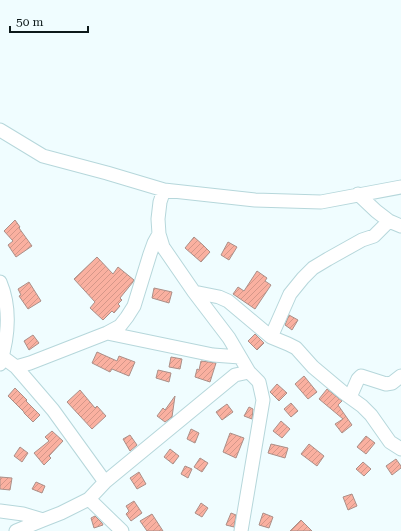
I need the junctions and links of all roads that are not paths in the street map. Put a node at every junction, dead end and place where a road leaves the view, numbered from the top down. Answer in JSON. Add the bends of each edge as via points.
{"nodes":[{"id":1,"x":0,"y":130,"type":"edge"},
{"id":2,"x":401,"y":187,"type":"edge"},
{"id":3,"x":164,"y":190,"type":"junction"},
{"id":4,"x":358,"y":194,"type":"junction"},
{"id":5,"x":395,"y":223,"type":"edge"},
{"id":6,"x":159,"y":234,"type":"junction"},
{"id":7,"x":0,"y":282,"type":"edge"},
{"id":8,"x":194,"y":292,"type":"junction"},
{"id":9,"x":107,"y":333,"type":"junction"},
{"id":10,"x":272,"y":337,"type":"junction"},
{"id":11,"x":240,"y":357,"type":"junction"},
{"id":12,"x":1,"y":359,"type":"edge"},
{"id":13,"x":16,"y":367,"type":"junction"},
{"id":14,"x":249,"y":372,"type":"junction"},
{"id":15,"x":401,"y":376,"type":"edge"},
{"id":16,"x":350,"y":397,"type":"junction"},
{"id":17,"x":401,"y":449,"type":"edge"},
{"id":18,"x":105,"y":482,"type":"junction"},
{"id":19,"x":89,"y":499,"type":"junction"},
{"id":20,"x":0,"y":511,"type":"edge"},
{"id":21,"x":43,"y":520,"type":"junction"},
{"id":22,"x":16,"y":531,"type":"edge"},
{"id":23,"x":122,"y":531,"type":"edge"},
{"id":24,"x":241,"y":531,"type":"edge"}],
"edges":[{"from":1,"to":3,"type":"street","via":[[43,156]]},
{"from":2,"to":4,"type":"street"},
{"from":3,"to":4,"type":"street","via":[[255,200],[320,202]]},
{"from":3,"to":6,"type":"street","via":[[158,214]]},
{"from":4,"to":5,"type":"street","via":[[376,211]]},
{"from":5,"to":10,"type":"street","via":[[313,268],[290,294]]},
{"from":6,"to":8,"type":"street","via":[[163,248]]},
{"from":6,"to":9,"type":"street","via":[[134,306],[120,326]]},
{"from":7,"to":12,"type":"street","via":[[7,312],[7,329]]},
{"from":8,"to":10,"type":"street","via":[[228,301]]},
{"from":8,"to":11,"type":"street"},
{"from":9,"to":11,"type":"street","via":[[213,355]]},
{"from":9,"to":13,"type":"street"},
{"from":10,"to":16,"type":"street","via":[[296,348],[313,367]]},
{"from":11,"to":14,"type":"street"},
{"from":12,"to":13,"type":"street"},
{"from":13,"to":18,"type":"street","via":[[53,410]]},
{"from":14,"to":18,"type":"street","via":[[235,375]]},
{"from":14,"to":24,"type":"street","via":[[259,382],[262,400]]},
{"from":15,"to":16,"type":"street","via":[[386,384],[361,376]]},
{"from":16,"to":17,"type":"street","via":[[362,406],[390,442]]},
{"from":18,"to":19,"type":"street"},
{"from":19,"to":21,"type":"street","via":[[61,514]]},
{"from":19,"to":23,"type":"street"},
{"from":20,"to":21,"type":"street"},
{"from":21,"to":22,"type":"street"}]}
